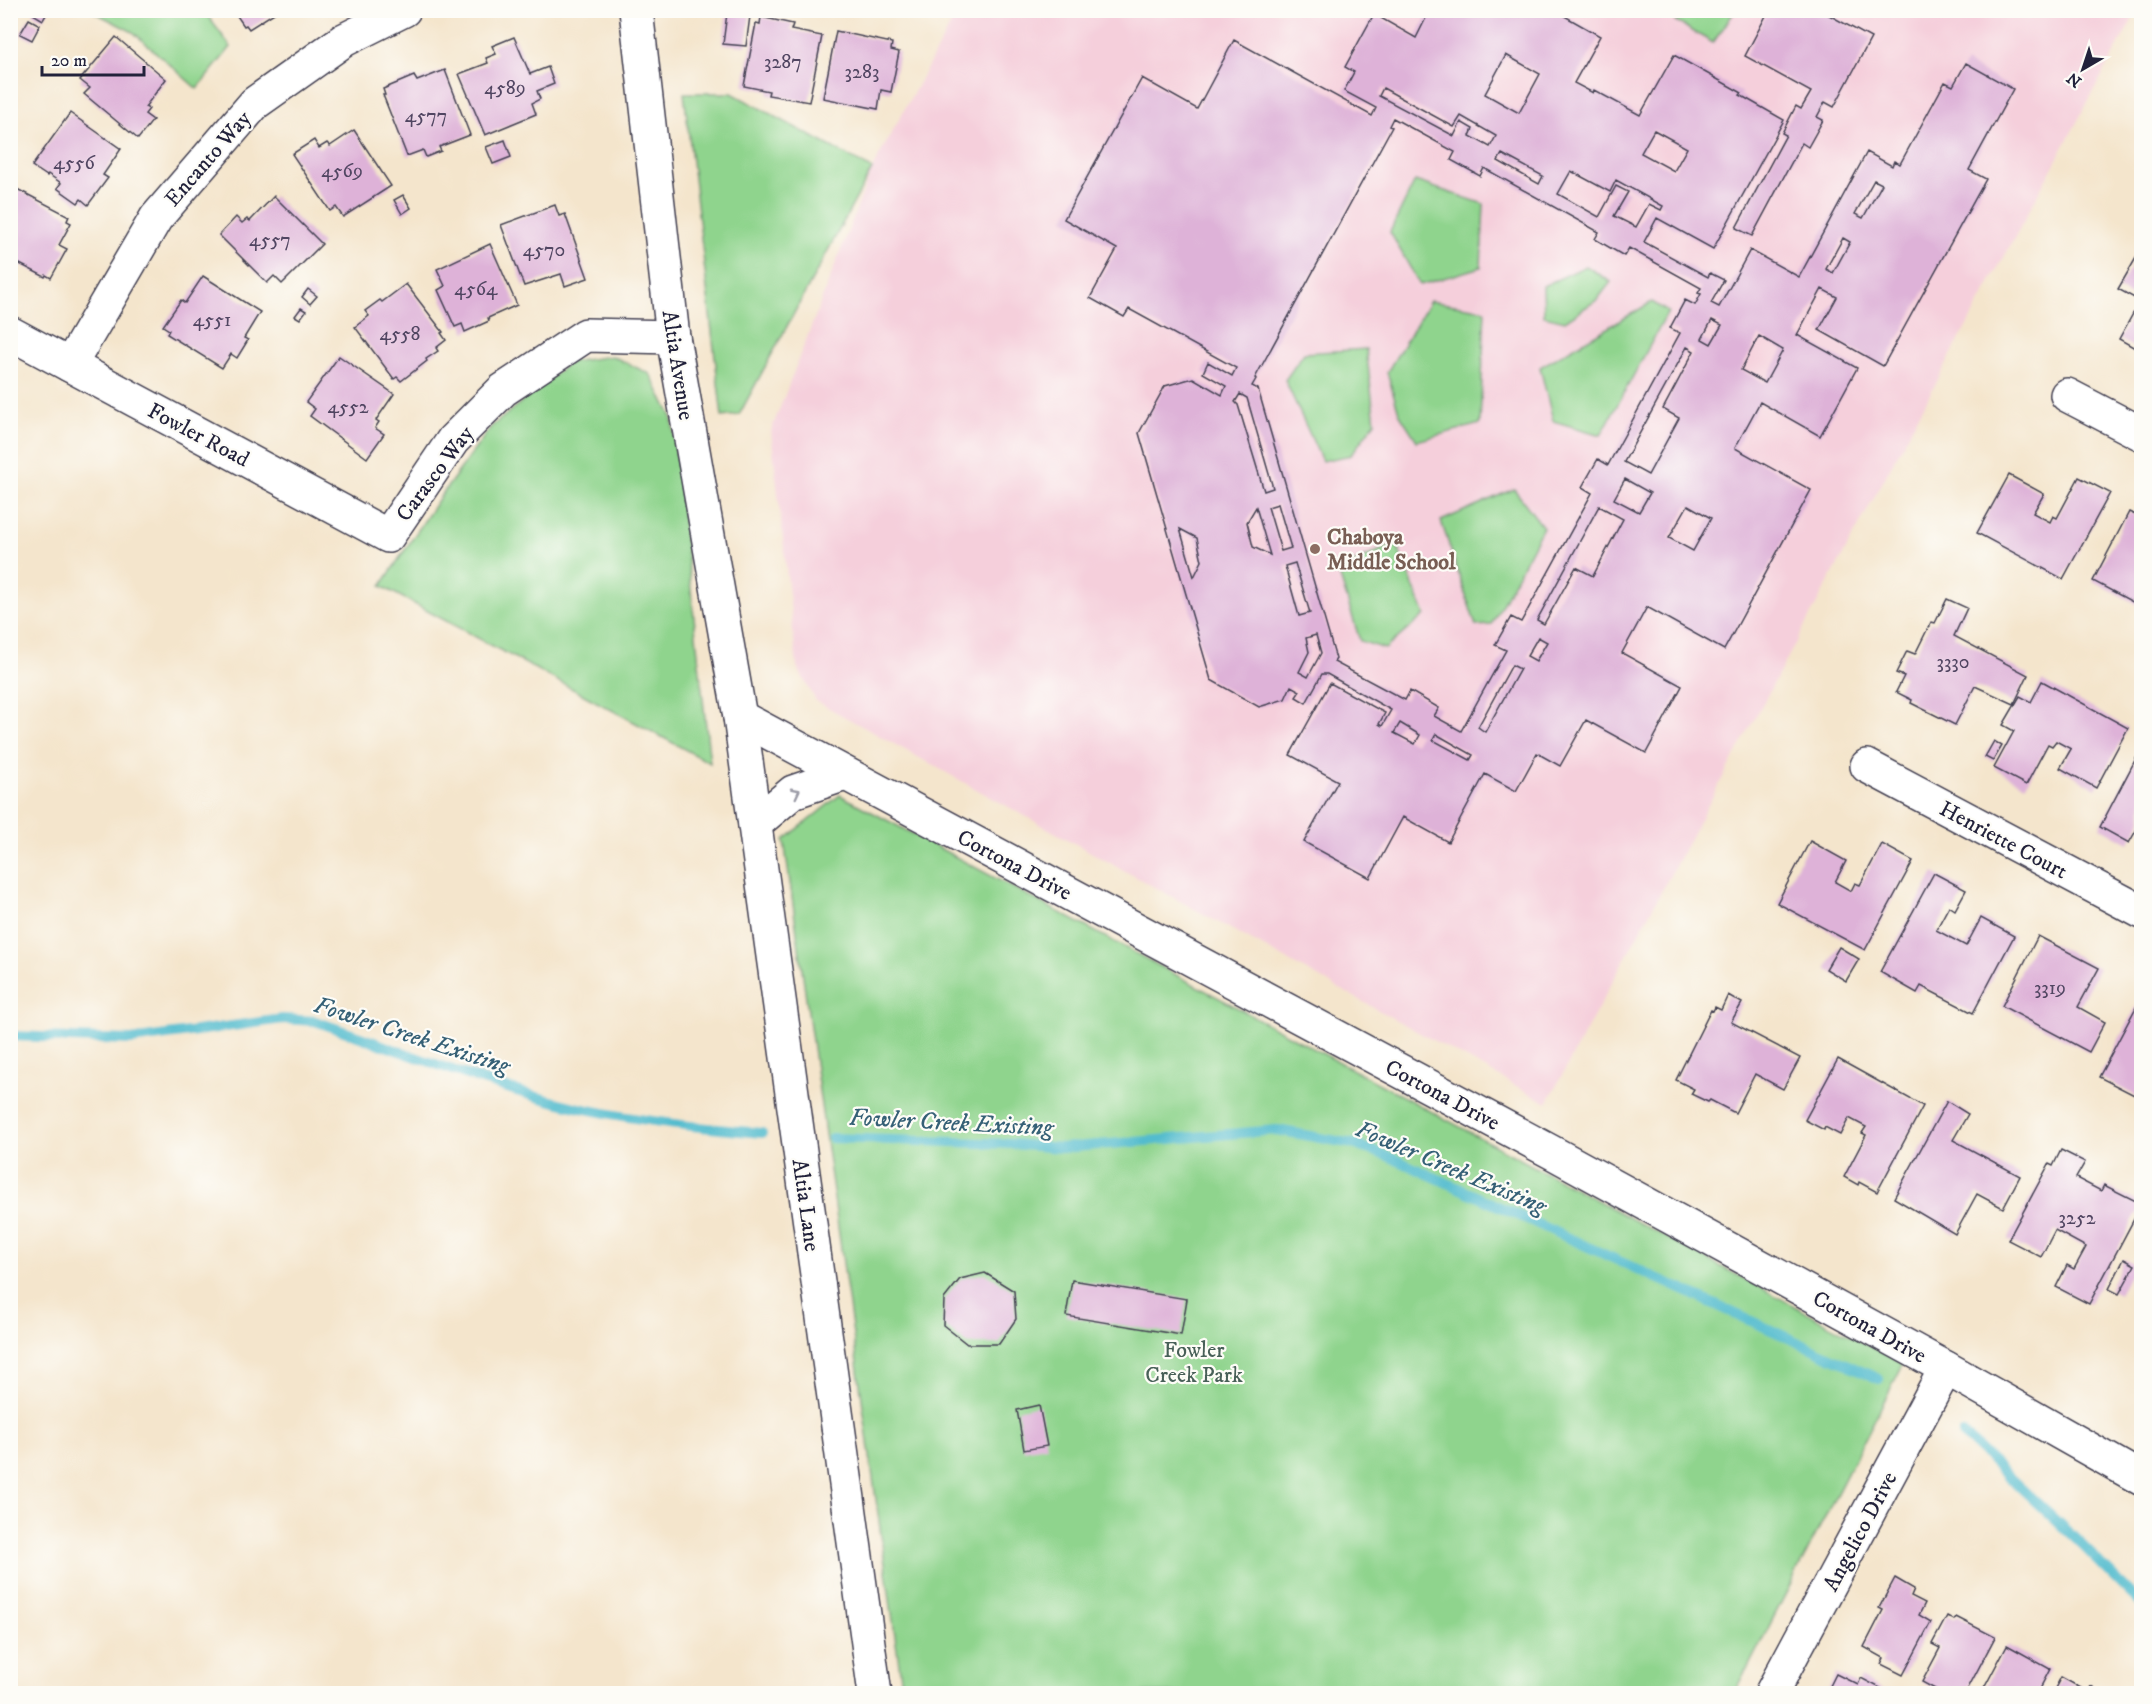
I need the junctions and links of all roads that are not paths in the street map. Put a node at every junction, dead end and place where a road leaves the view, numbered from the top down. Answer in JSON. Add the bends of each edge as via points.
{"nodes":[{"id":1,"x":404,"y":10,"type":"edge"},
{"id":2,"x":636,"y":10,"type":"edge"},
{"id":3,"x":10,"y":333,"type":"edge"},
{"id":4,"x":673,"y":337,"type":"junction"},
{"id":5,"x":70,"y":365,"type":"junction"},
{"id":6,"x":2067,"y":394,"type":"dead end"},
{"id":7,"x":2142,"y":434,"type":"edge"},
{"id":8,"x":388,"y":536,"type":"joint"},
{"id":9,"x":740,"y":717,"type":"junction"},
{"id":10,"x":1867,"y":766,"type":"dead end"},
{"id":11,"x":845,"y":774,"type":"junction"},
{"id":12,"x":755,"y":824,"type":"junction"},
{"id":13,"x":2142,"y":912,"type":"edge"},
{"id":14,"x":1946,"y":1368,"type":"junction"},
{"id":15,"x":2142,"y":1479,"type":"edge"},
{"id":16,"x":875,"y":1694,"type":"edge"},
{"id":17,"x":1771,"y":1694,"type":"edge"}],
"edges":[{"from":1,"to":5,"type":"street","name":"Encanto Way","via":[[344,40],[255,103],[156,218]]},
{"from":2,"to":4,"type":"street","name":"Altia Avenue"},
{"from":3,"to":5,"type":"street","name":"Fowler Road"},
{"from":4,"to":8,"type":"street","name":"Carasco Way","via":[[586,335],[503,390],[453,440]]},
{"from":4,"to":9,"type":"street","name":"Altia Avenue"},
{"from":5,"to":8,"type":"street","name":"Fowler Road"},
{"from":6,"to":7,"type":"street"},
{"from":9,"to":11,"type":"street","name":"Cortona Drive"},
{"from":9,"to":12,"type":"street","name":"Altia Lane"},
{"from":10,"to":13,"type":"street","name":"Henriette Court"},
{"from":12,"to":11,"type":"street","one_way":true,"via":[[794,792]]},
{"from":11,"to":14,"type":"street","name":"Cortona Drive","via":[[1547,1149]]},
{"from":12,"to":16,"type":"street","name":"Altia Lane"},
{"from":14,"to":15,"type":"street","name":"Cortona Drive"},
{"from":14,"to":17,"type":"street","name":"Angelico Drive"}]}
